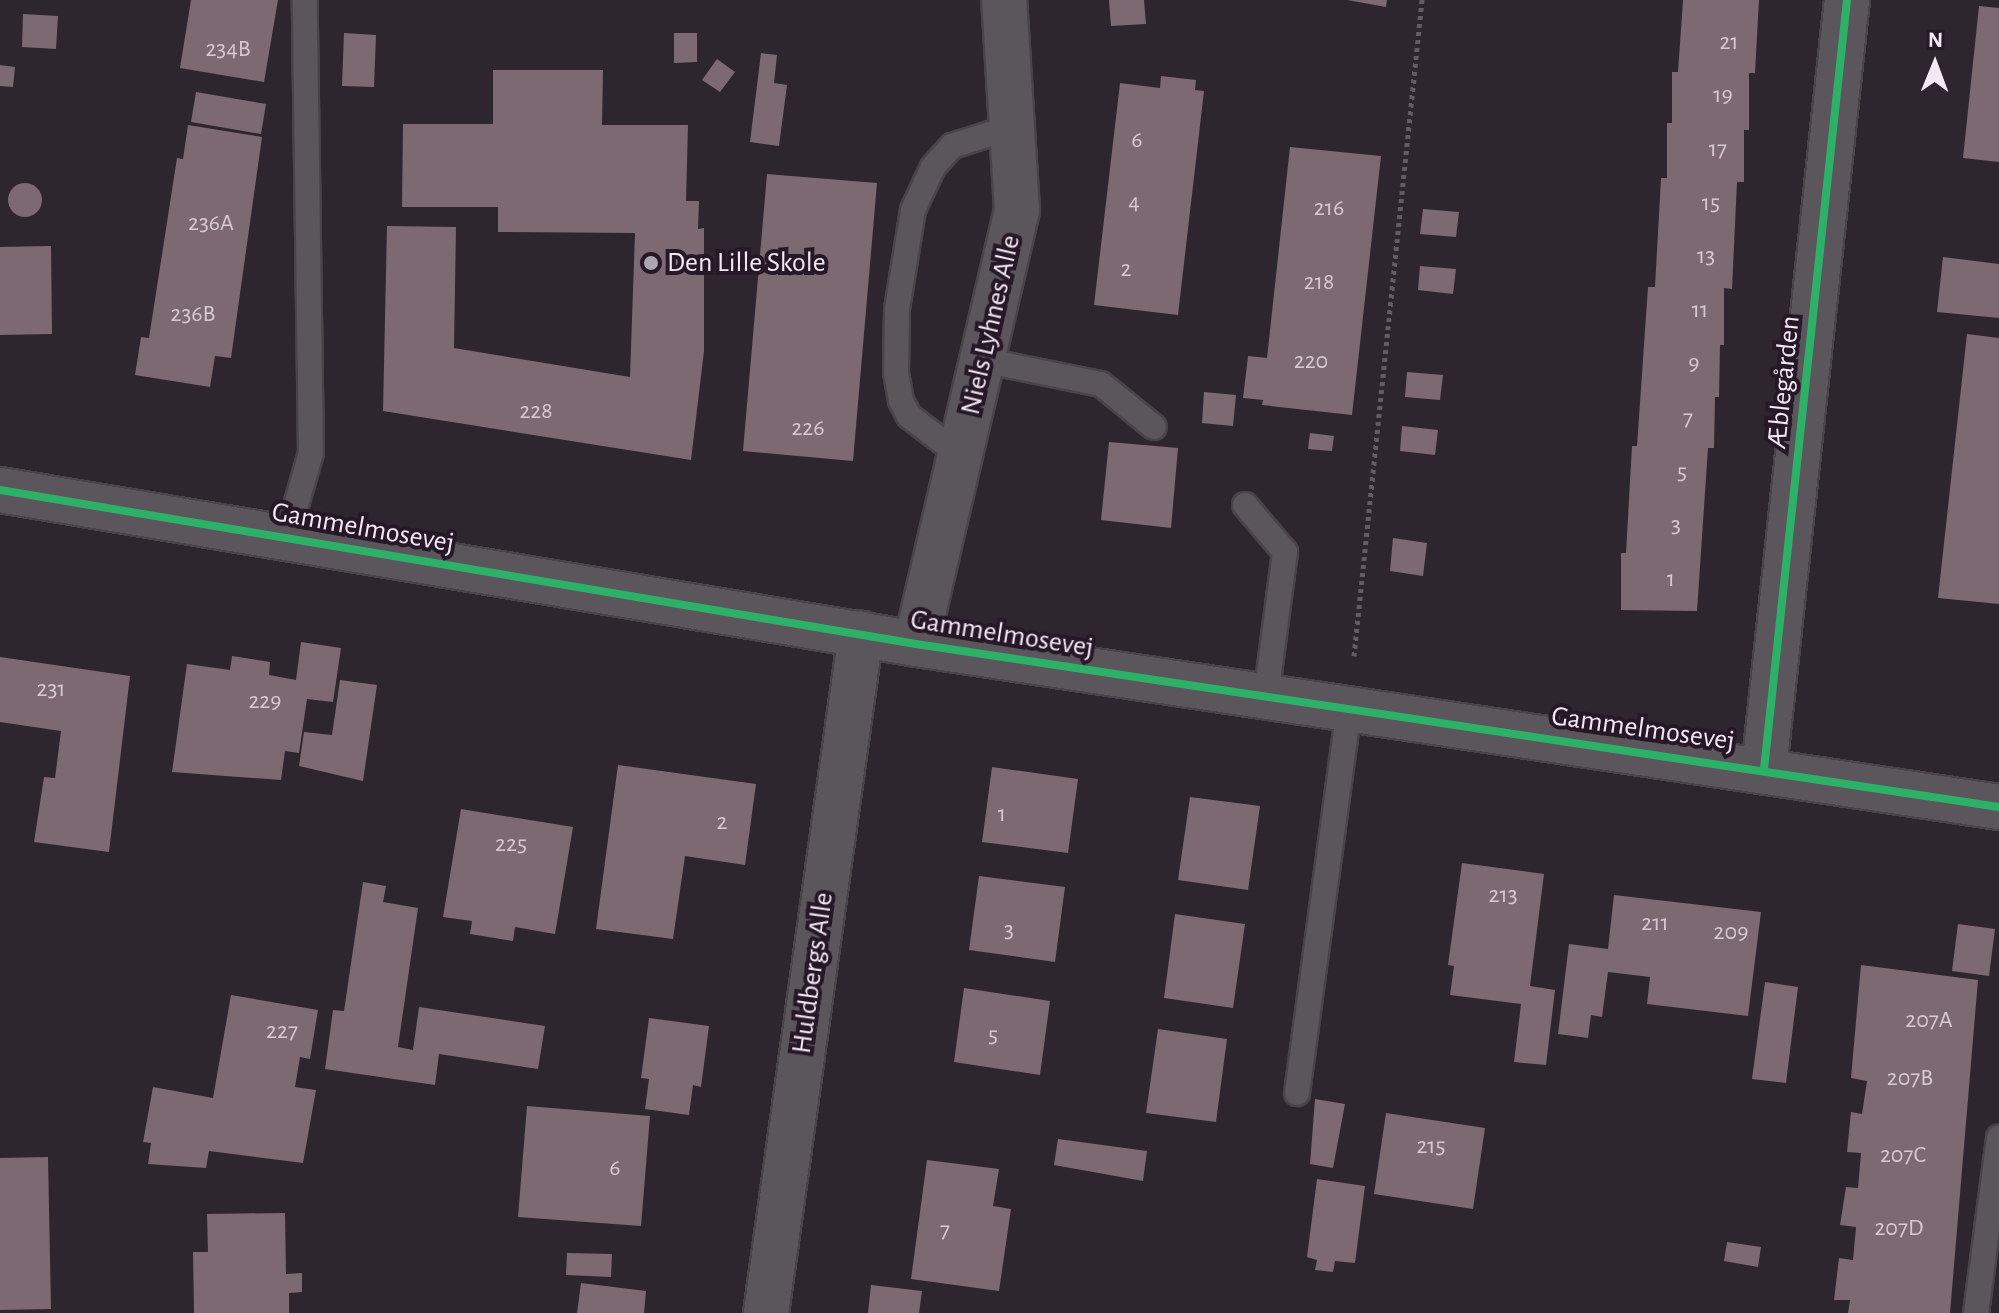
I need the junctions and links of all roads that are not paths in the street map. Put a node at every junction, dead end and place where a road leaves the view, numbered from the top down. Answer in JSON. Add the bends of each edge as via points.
{"nodes":[{"id":1,"x":305,"y":0,"type":"edge"},
{"id":2,"x":1004,"y":0,"type":"edge"},
{"id":3,"x":1847,"y":0,"type":"edge"},
{"id":4,"x":1012,"y":127,"type":"junction"},
{"id":5,"x":982,"y":360,"type":"junction"},
{"id":6,"x":1154,"y":427,"type":"dead end"},
{"id":7,"x":960,"y":455,"type":"junction"},
{"id":8,"x":0,"y":490,"type":"edge"},
{"id":9,"x":1245,"y":505,"type":"dead end"},
{"id":10,"x":287,"y":537,"type":"junction"},
{"id":11,"x":861,"y":634,"type":"junction"},
{"id":12,"x":916,"y":644,"type":"junction"},
{"id":13,"x":1266,"y":696,"type":"junction"},
{"id":14,"x":1349,"y":709,"type":"junction"},
{"id":15,"x":1764,"y":769,"type":"junction"},
{"id":16,"x":1999,"y":807,"type":"edge"},
{"id":17,"x":1297,"y":1093,"type":"dead end"},
{"id":18,"x":1999,"y":1138,"type":"edge"},
{"id":19,"x":766,"y":1313,"type":"edge"},
{"id":20,"x":1976,"y":1313,"type":"edge"}],
"edges":[{"from":1,"to":10,"type":"lane","via":[[311,453]]},
{"from":2,"to":4,"type":"street","name":"Niels Lyhnes Alle"},
{"from":3,"to":15,"type":"street","name":"Æblegården"},
{"from":4,"to":5,"type":"street","name":"Niels Lyhnes Alle","via":[[1017,210]]},
{"from":4,"to":7,"type":"lane","via":[[952,146],[933,167],[913,210],[906,253],[897,322],[901,401],[909,416]]},
{"from":5,"to":6,"type":"lane","via":[[1101,384]]},
{"from":5,"to":7,"type":"street","name":"Niels Lyhnes Alle"},
{"from":7,"to":12,"type":"street","name":"Niels Lyhnes Alle"},
{"from":8,"to":10,"type":"street","name":"Gammelmosevej"},
{"from":9,"to":13,"type":"lane","via":[[1285,552]]},
{"from":10,"to":11,"type":"street","name":"Gammelmosevej"},
{"from":11,"to":12,"type":"street","name":"Gammelmosevej"},
{"from":11,"to":19,"type":"street","name":"Huldbergs Alle"},
{"from":12,"to":13,"type":"street","name":"Gammelmosevej"},
{"from":13,"to":14,"type":"street","name":"Gammelmosevej"},
{"from":14,"to":15,"type":"street","name":"Gammelmosevej"},
{"from":14,"to":17,"type":"lane"},
{"from":15,"to":16,"type":"street","name":"Gammelmosevej"},
{"from":18,"to":20,"type":"lane"}]}
